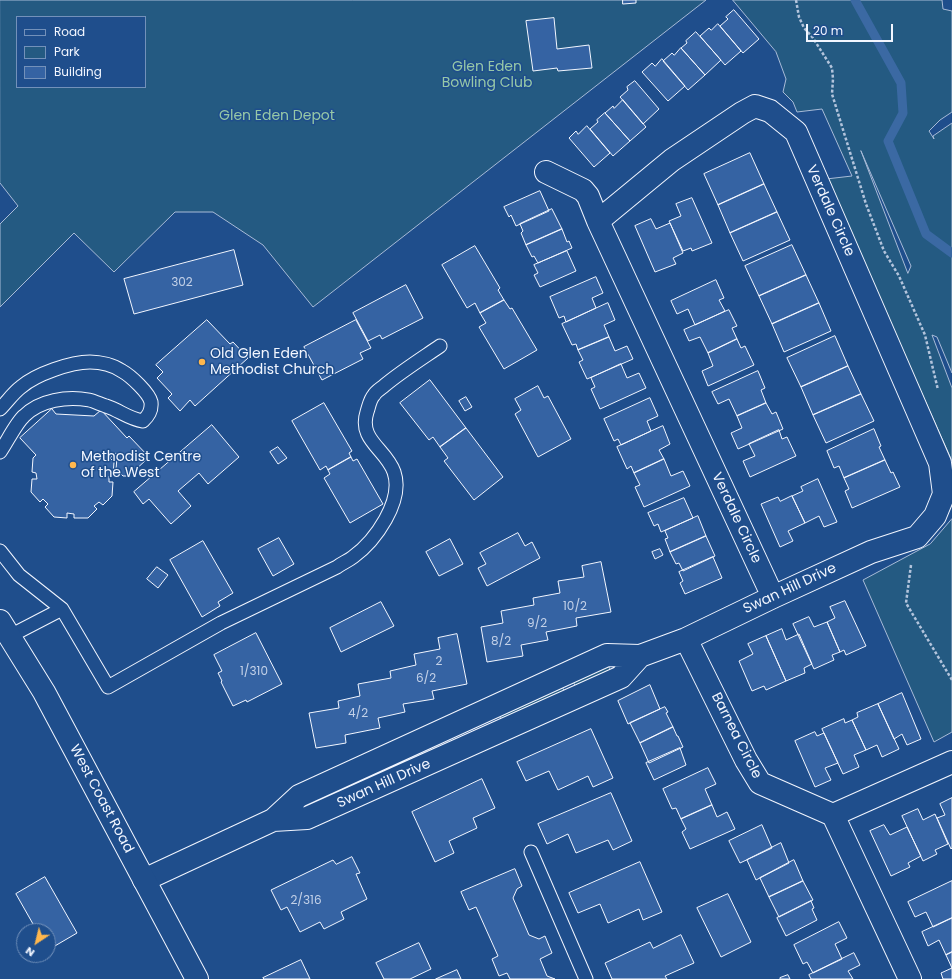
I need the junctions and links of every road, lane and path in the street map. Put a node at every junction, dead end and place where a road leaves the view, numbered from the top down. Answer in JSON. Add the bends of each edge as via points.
{"nodes":[{"id":1,"x":796,"y":0,"type":"edge"},
{"id":2,"x":546,"y":172,"type":"dead end"},
{"id":3,"x":598,"y":221,"type":"junction"},
{"id":4,"x":440,"y":346,"type":"dead end"},
{"id":5,"x":939,"y":393,"type":"dead end"},
{"id":6,"x":0,"y":409,"type":"edge"},
{"id":7,"x":0,"y":452,"type":"edge"},
{"id":8,"x":935,"y":516,"type":"joint"},
{"id":9,"x":0,"y":551,"type":"edge"},
{"id":10,"x":912,"y":561,"type":"dead end"},
{"id":11,"x":773,"y":597,"type":"junction"},
{"id":12,"x":62,"y":609,"type":"junction"},
{"id":13,"x":5,"y":629,"type":"edge"},
{"id":14,"x":686,"y":639,"type":"junction"},
{"id":15,"x":640,"y":656,"type":"junction"},
{"id":16,"x":952,"y":680,"type":"edge"},
{"id":17,"x":481,"y":712,"type":"junction"},
{"id":18,"x":492,"y":735,"type":"junction"},
{"id":19,"x":952,"y":762,"type":"edge"},
{"id":20,"x":833,"y":815,"type":"junction"},
{"id":21,"x":274,"y":820,"type":"junction"},
{"id":22,"x":531,"y":852,"type":"dead end"},
{"id":23,"x":144,"y":880,"type":"junction"},
{"id":24,"x":197,"y":979,"type":"edge"},
{"id":25,"x":586,"y":979,"type":"edge"},
{"id":26,"x":910,"y":979,"type":"edge"}],
"edges":[{"from":1,"to":5,"type":"path","via":[[804,28],[832,68],[832,94],[866,204],[884,251],[900,276],[925,335]]},
{"from":2,"to":3,"type":"street","name":"Verdale Circle","via":[[583,190]]},
{"from":3,"to":8,"type":"street","name":"Verdale Circle","via":[[672,160],[755,106],[770,111],[796,132],[940,463],[944,494]]},
{"from":3,"to":11,"type":"street","name":"Verdale Circle"},
{"from":4,"to":12,"type":"lane","via":[[398,374],[374,395],[369,405],[364,419],[366,431],[394,472],[397,490],[385,522],[353,557],[221,623],[108,687]]},
{"from":6,"to":7,"type":"lane","via":[[21,386],[66,366],[90,362],[110,365],[123,371],[137,383],[151,402],[151,410],[143,421],[133,420],[117,410],[89,400],[52,401],[24,416]]},
{"from":8,"to":11,"type":"street","name":"Swan Hill Drive","via":[[917,537],[871,552]]},
{"from":9,"to":12,"type":"lane","via":[[19,575]]},
{"from":10,"to":16,"type":"path","via":[[906,603]]},
{"from":11,"to":14,"type":"street","name":"Swan Hill Drive"},
{"from":12,"to":13,"type":"lane"},
{"from":13,"to":23,"type":"street","name":"West Coast Road","via":[[44,692]]},
{"from":14,"to":15,"type":"street","name":"Swan Hill Drive"},
{"from":14,"to":20,"type":"street","name":"Barnea Circle","via":[[760,783]]},
{"from":15,"to":17,"type":"street","name":"Swan Hill Drive","via":[[607,655]]},
{"from":15,"to":18,"type":"street","name":"Swan Hill Drive","via":[[621,678]]},
{"from":17,"to":18,"type":"street"},
{"from":17,"to":21,"type":"street","name":"Swan Hill Drive","via":[[300,796]]},
{"from":18,"to":21,"type":"street","name":"Swan Hill Drive","via":[[307,818]]},
{"from":19,"to":20,"type":"street"},
{"from":20,"to":26,"type":"street"},
{"from":21,"to":23,"type":"street","name":"Swan Hill Drive"},
{"from":22,"to":25,"type":"lane"},
{"from":23,"to":24,"type":"street","name":"West Coast Road"}]}
